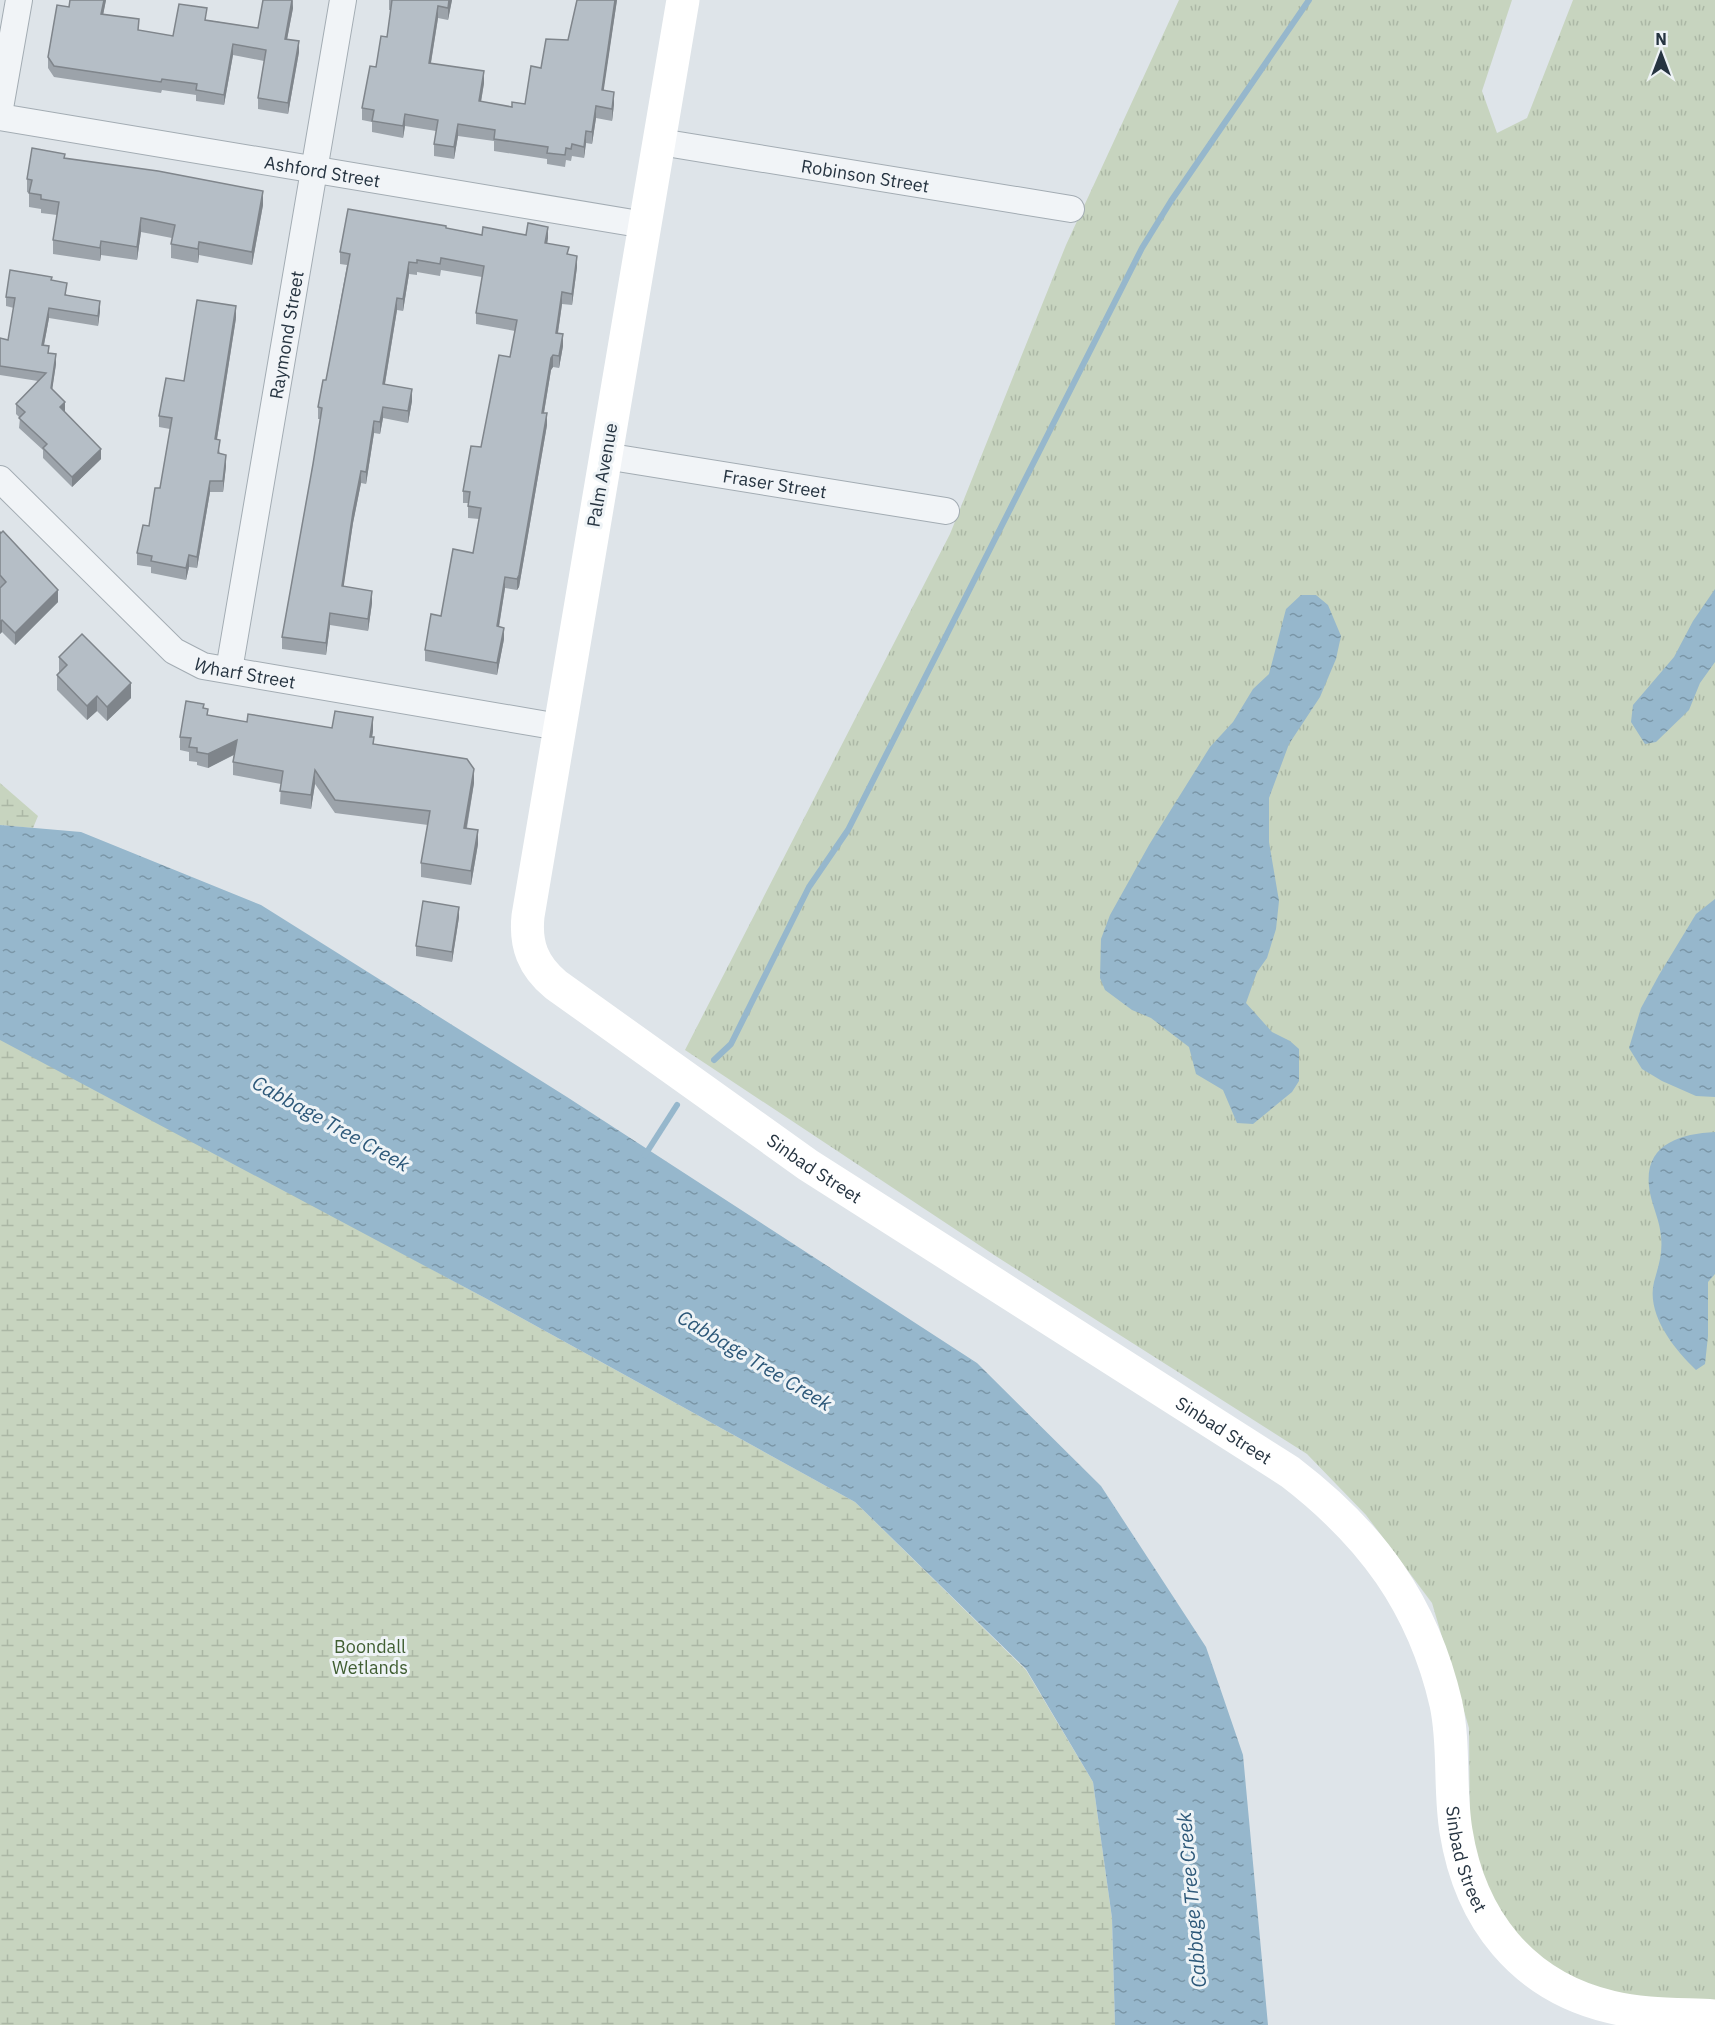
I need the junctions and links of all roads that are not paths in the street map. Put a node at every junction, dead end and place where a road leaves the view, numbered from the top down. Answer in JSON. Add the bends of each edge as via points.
{"nodes":[{"id":1,"x":19,"y":0,"type":"edge"},
{"id":2,"x":343,"y":0,"type":"edge"},
{"id":3,"x":683,"y":0,"type":"edge"},
{"id":4,"x":0,"y":108,"type":"edge"},
{"id":5,"x":0,"y":117,"type":"edge"},
{"id":6,"x":660,"y":142,"type":"junction"},
{"id":7,"x":314,"y":170,"type":"junction"},
{"id":8,"x":1071,"y":209,"type":"dead end"},
{"id":9,"x":645,"y":225,"type":"junction"},
{"id":10,"x":605,"y":456,"type":"junction"},
{"id":11,"x":0,"y":479,"type":"edge"},
{"id":12,"x":946,"y":511,"type":"dead end"},
{"id":13,"x":230,"y":670,"type":"junction"},
{"id":14,"x":559,"y":727,"type":"junction"},
{"id":15,"x":529,"y":950,"type":"joint"},
{"id":16,"x":1715,"y":2016,"type":"edge"}],
"edges":[{"from":1,"to":4,"type":"street"},
{"from":2,"to":7,"type":"street","name":"Raymond Street"},
{"from":3,"to":6,"type":"street","name":"Palm Avenue"},
{"from":5,"to":7,"type":"street","name":"Ashford Street"},
{"from":6,"to":8,"type":"street","name":"Robinson Street"},
{"from":6,"to":9,"type":"street","name":"Palm Avenue"},
{"from":7,"to":9,"type":"street","name":"Ashford Street"},
{"from":7,"to":13,"type":"street","name":"Raymond Street"},
{"from":9,"to":10,"type":"street","name":"Palm Avenue"},
{"from":10,"to":12,"type":"street","name":"Fraser Street"},
{"from":10,"to":14,"type":"street","name":"Palm Avenue"},
{"from":11,"to":13,"type":"street","name":"Wharf Street","via":[[174,651],[203,666]]},
{"from":13,"to":14,"type":"street","name":"Wharf Street"},
{"from":14,"to":15,"type":"street","name":"Palm Avenue","via":[[528,916]]},
{"from":15,"to":16,"type":"street","name":"Sinbad Street","via":[[538,967],[556,985],[808,1165],[1290,1472],[1337,1510],[1390,1572],[1429,1646],[1446,1706],[1452,1803],[1461,1860],[1475,1900],[1494,1930],[1527,1966],[1590,2001],[1635,2011]]}]}
